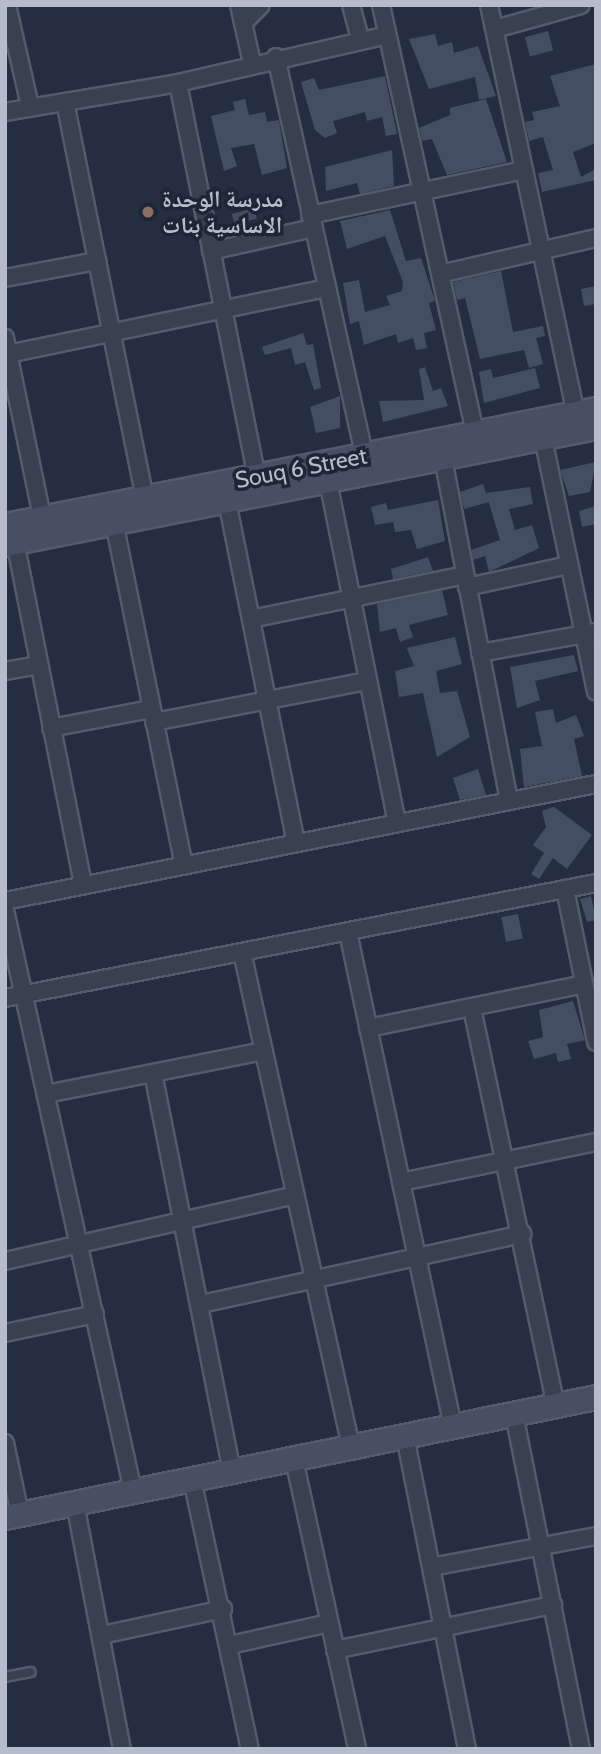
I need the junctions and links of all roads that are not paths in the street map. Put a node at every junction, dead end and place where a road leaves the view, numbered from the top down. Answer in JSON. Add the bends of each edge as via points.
{"nodes":[{"id":1,"x":7,"y":5,"type":"edge"},
{"id":2,"x":239,"y":5,"type":"edge"},
{"id":3,"x":261,"y":5,"type":"edge"},
{"id":4,"x":352,"y":5,"type":"edge"},
{"id":5,"x":381,"y":5,"type":"edge"},
{"id":6,"x":489,"y":5,"type":"edge"},
{"id":7,"x":580,"y":5,"type":"edge"},
{"id":8,"x":243,"y":23,"type":"junction"},
{"id":9,"x":495,"y":29,"type":"junction"},
{"id":10,"x":387,"y":35,"type":"junction"},
{"id":11,"x":360,"y":39,"type":"junction"},
{"id":12,"x":276,"y":57,"type":"junction"},
{"id":13,"x":253,"y":63,"type":"junction"},
{"id":14,"x":178,"y":83,"type":"junction"},
{"id":15,"x":65,"y":102,"type":"junction"},
{"id":16,"x":30,"y":106,"type":"junction"},
{"id":17,"x":5,"y":112,"type":"edge"},
{"id":18,"x":524,"y":170,"type":"junction"},
{"id":19,"x":421,"y":190,"type":"junction"},
{"id":20,"x":312,"y":221,"type":"junction"},
{"id":21,"x":596,"y":238,"type":"edge"},
{"id":22,"x":211,"y":251,"type":"junction"},
{"id":23,"x":542,"y":252,"type":"junction"},
{"id":24,"x":97,"y":261,"type":"junction"},
{"id":25,"x":440,"y":274,"type":"junction"},
{"id":26,"x":5,"y":278,"type":"edge"},
{"id":27,"x":327,"y":288,"type":"junction"},
{"id":28,"x":223,"y":310,"type":"junction"},
{"id":29,"x":113,"y":333,"type":"junction"},
{"id":30,"x":7,"y":346,"type":"edge"},
{"id":31,"x":586,"y":411,"type":"edge"},
{"id":32,"x":596,"y":427,"type":"edge"},
{"id":33,"x":475,"y":433,"type":"junction"},
{"id":34,"x":543,"y":438,"type":"junction"},
{"id":35,"x":364,"y":455,"type":"junction"},
{"id":36,"x":443,"y":458,"type":"junction"},
{"id":37,"x":257,"y":477,"type":"junction"},
{"id":38,"x":328,"y":481,"type":"junction"},
{"id":39,"x":145,"y":497,"type":"junction"},
{"id":40,"x":227,"y":501,"type":"junction"},
{"id":41,"x":42,"y":517,"type":"junction"},
{"id":42,"x":114,"y":522,"type":"junction"},
{"id":43,"x":9,"y":536,"type":"edge"},
{"id":44,"x":569,"y":565,"type":"junction"},
{"id":45,"x":466,"y":581,"type":"junction"},
{"id":46,"x":351,"y":598,"type":"junction"},
{"id":47,"x":251,"y":619,"type":"junction"},
{"id":48,"x":589,"y":633,"type":"edge"},
{"id":49,"x":480,"y":653,"type":"junction"},
{"id":50,"x":39,"y":665,"type":"junction"},
{"id":51,"x":5,"y":671,"type":"edge"},
{"id":52,"x":366,"y":681,"type":"junction"},
{"id":53,"x":596,"y":692,"type":"edge"},
{"id":54,"x":267,"y":701,"type":"junction"},
{"id":55,"x":152,"y":715,"type":"junction"},
{"id":56,"x":51,"y":728,"type":"junction"},
{"id":57,"x":596,"y":784,"type":"edge"},
{"id":58,"x":509,"y":801,"type":"junction"},
{"id":59,"x":397,"y":823,"type":"junction"},
{"id":60,"x":296,"y":843,"type":"junction"},
{"id":61,"x":184,"y":866,"type":"junction"},
{"id":62,"x":596,"y":883,"type":"edge"},
{"id":63,"x":83,"y":886,"type":"junction"},
{"id":64,"x":565,"y":889,"type":"junction"},
{"id":65,"x":5,"y":901,"type":"edge"},
{"id":66,"x":5,"y":911,"type":"edge"},
{"id":67,"x":348,"y":932,"type":"junction"},
{"id":68,"x":242,"y":952,"type":"junction"},
{"id":69,"x":584,"y":984,"type":"junction"},
{"id":70,"x":24,"y":995,"type":"junction"},
{"id":71,"x":5,"y":998,"type":"edge"},
{"id":72,"x":472,"y":1008,"type":"junction"},
{"id":73,"x":368,"y":1028,"type":"junction"},
{"id":74,"x":596,"y":1042,"type":"edge"},
{"id":75,"x":264,"y":1051,"type":"junction"},
{"id":76,"x":153,"y":1073,"type":"junction"},
{"id":77,"x":46,"y":1094,"type":"junction"},
{"id":78,"x":596,"y":1142,"type":"edge"},
{"id":79,"x":505,"y":1160,"type":"junction"},
{"id":80,"x":401,"y":1182,"type":"junction"},
{"id":81,"x":296,"y":1195,"type":"junction"},
{"id":82,"x":185,"y":1222,"type":"junction"},
{"id":83,"x":522,"y":1234,"type":"junction"},
{"id":84,"x":80,"y":1246,"type":"junction"},
{"id":85,"x":417,"y":1256,"type":"junction"},
{"id":86,"x":5,"y":1261,"type":"edge"},
{"id":87,"x":314,"y":1278,"type":"junction"},
{"id":88,"x":201,"y":1304,"type":"junction"},
{"id":89,"x":95,"y":1314,"type":"junction"},
{"id":90,"x":5,"y":1333,"type":"edge"},
{"id":91,"x":596,"y":1397,"type":"edge"},
{"id":92,"x":556,"y":1406,"type":"junction"},
{"id":93,"x":514,"y":1414,"type":"junction"},
{"id":94,"x":453,"y":1426,"type":"junction"},
{"id":95,"x":405,"y":1436,"type":"junction"},
{"id":96,"x":5,"y":1443,"type":"edge"},
{"id":97,"x":351,"y":1447,"type":"junction"},
{"id":98,"x":294,"y":1459,"type":"junction"},
{"id":99,"x":232,"y":1471,"type":"junction"},
{"id":100,"x":192,"y":1479,"type":"junction"},
{"id":101,"x":133,"y":1491,"type":"junction"},
{"id":102,"x":75,"y":1503,"type":"junction"},
{"id":103,"x":12,"y":1516,"type":"edge"},
{"id":104,"x":596,"y":1536,"type":"edge"},
{"id":105,"x":541,"y":1546,"type":"junction"},
{"id":106,"x":432,"y":1567,"type":"junction"},
{"id":107,"x":553,"y":1605,"type":"junction"},
{"id":108,"x":223,"y":1609,"type":"junction"},
{"id":109,"x":330,"y":1623,"type":"junction"},
{"id":110,"x":444,"y":1628,"type":"junction"},
{"id":111,"x":102,"y":1635,"type":"junction"},
{"id":112,"x":230,"y":1645,"type":"junction"},
{"id":113,"x":335,"y":1650,"type":"junction"},
{"id":114,"x":31,"y":1672,"type":"dead end"},
{"id":115,"x":5,"y":1677,"type":"edge"},
{"id":116,"x":122,"y":1749,"type":"edge"},
{"id":117,"x":250,"y":1749,"type":"edge"},
{"id":118,"x":358,"y":1749,"type":"edge"},
{"id":119,"x":467,"y":1749,"type":"edge"},
{"id":120,"x":581,"y":1749,"type":"edge"}],
"edges":[{"from":1,"to":16,"type":"street"},
{"from":2,"to":8,"type":"street"},
{"from":3,"to":8,"type":"street"},
{"from":4,"to":11,"type":"street"},
{"from":5,"to":10,"type":"street"},
{"from":6,"to":9,"type":"street"},
{"from":7,"to":9,"type":"street"},
{"from":8,"to":13,"type":"street"},
{"from":9,"to":18,"type":"street"},
{"from":10,"to":11,"type":"street"},
{"from":10,"to":19,"type":"street"},
{"from":11,"to":12,"type":"street"},
{"from":12,"to":13,"type":"street"},
{"from":12,"to":20,"type":"street"},
{"from":13,"to":14,"type":"street"},
{"from":14,"to":15,"type":"street"},
{"from":14,"to":22,"type":"street"},
{"from":15,"to":16,"type":"street"},
{"from":15,"to":24,"type":"street"},
{"from":16,"to":17,"type":"street"},
{"from":18,"to":19,"type":"street"},
{"from":18,"to":23,"type":"street"},
{"from":19,"to":20,"type":"street"},
{"from":19,"to":25,"type":"street"},
{"from":20,"to":22,"type":"street"},
{"from":20,"to":27,"type":"street"},
{"from":21,"to":23,"type":"street"},
{"from":22,"to":28,"type":"street"},
{"from":23,"to":25,"type":"street"},
{"from":23,"to":31,"type":"street"},
{"from":24,"to":26,"type":"street"},
{"from":24,"to":29,"type":"street"},
{"from":25,"to":33,"type":"street"},
{"from":27,"to":28,"type":"street"},
{"from":27,"to":35,"type":"street"},
{"from":28,"to":29,"type":"street"},
{"from":28,"to":37,"type":"street"},
{"from":29,"to":30,"type":"street"},
{"from":29,"to":39,"type":"street"},
{"from":30,"to":41,"type":"street"},
{"from":31,"to":33,"type":"street","name":"Souq 6 Street"},
{"from":32,"to":34,"type":"street","name":"Souq 6 Street"},
{"from":33,"to":35,"type":"street","name":"Souq 6 Street"},
{"from":34,"to":36,"type":"street","name":"Souq 6 Street"},
{"from":34,"to":44,"type":"street"},
{"from":35,"to":37,"type":"street","name":"Souq 6 Street"},
{"from":36,"to":38,"type":"street","name":"Souq 6 Street"},
{"from":36,"to":45,"type":"street"},
{"from":37,"to":39,"type":"street","name":"Souq 6 Street"},
{"from":38,"to":40,"type":"street","name":"Souq 6 Street"},
{"from":38,"to":46,"type":"street"},
{"from":39,"to":41,"type":"street","name":"Souq 6 Street"},
{"from":40,"to":42,"type":"street","name":"Souq 6 Street"},
{"from":40,"to":47,"type":"street"},
{"from":41,"to":43,"type":"street","name":"Souq 6 Street"},
{"from":42,"to":43,"type":"street","name":"Souq 6 Street"},
{"from":42,"to":55,"type":"street"},
{"from":43,"to":50,"type":"street"},
{"from":44,"to":45,"type":"street"},
{"from":44,"to":48,"type":"street"},
{"from":45,"to":46,"type":"street"},
{"from":45,"to":49,"type":"street"},
{"from":46,"to":47,"type":"street"},
{"from":46,"to":52,"type":"street"},
{"from":47,"to":54,"type":"street"},
{"from":48,"to":49,"type":"street"},
{"from":48,"to":53,"type":"street"},
{"from":49,"to":58,"type":"street"},
{"from":50,"to":51,"type":"street"},
{"from":50,"to":56,"type":"street"},
{"from":52,"to":54,"type":"street"},
{"from":52,"to":59,"type":"street"},
{"from":54,"to":55,"type":"street"},
{"from":54,"to":60,"type":"street"},
{"from":55,"to":56,"type":"street"},
{"from":55,"to":61,"type":"street"},
{"from":56,"to":63,"type":"street"},
{"from":57,"to":58,"type":"street"},
{"from":58,"to":59,"type":"street"},
{"from":59,"to":60,"type":"street"},
{"from":60,"to":61,"type":"street"},
{"from":61,"to":63,"type":"street"},
{"from":62,"to":64,"type":"street"},
{"from":63,"to":65,"type":"street"},
{"from":64,"to":67,"type":"street"},
{"from":64,"to":69,"type":"street"},
{"from":66,"to":70,"type":"street"},
{"from":67,"to":68,"type":"street"},
{"from":67,"to":73,"type":"street"},
{"from":68,"to":70,"type":"street"},
{"from":68,"to":75,"type":"street"},
{"from":69,"to":72,"type":"street"},
{"from":69,"to":74,"type":"street"},
{"from":70,"to":71,"type":"street"},
{"from":70,"to":77,"type":"street"},
{"from":72,"to":73,"type":"street"},
{"from":72,"to":79,"type":"street"},
{"from":73,"to":80,"type":"street"},
{"from":75,"to":76,"type":"street"},
{"from":75,"to":81,"type":"street"},
{"from":76,"to":77,"type":"street"},
{"from":76,"to":82,"type":"street"},
{"from":77,"to":84,"type":"street"},
{"from":78,"to":79,"type":"street"},
{"from":79,"to":80,"type":"street"},
{"from":79,"to":83,"type":"street"},
{"from":80,"to":85,"type":"street"},
{"from":81,"to":82,"type":"street"},
{"from":81,"to":87,"type":"street"},
{"from":82,"to":84,"type":"street"},
{"from":82,"to":88,"type":"street"},
{"from":83,"to":85,"type":"street"},
{"from":83,"to":92,"type":"street"},
{"from":84,"to":86,"type":"street"},
{"from":84,"to":89,"type":"street"},
{"from":85,"to":87,"type":"street"},
{"from":85,"to":94,"type":"street"},
{"from":87,"to":88,"type":"street"},
{"from":87,"to":97,"type":"street"},
{"from":88,"to":99,"type":"street"},
{"from":89,"to":90,"type":"street"},
{"from":89,"to":101,"type":"street"},
{"from":91,"to":92,"type":"street"},
{"from":92,"to":93,"type":"street"},
{"from":93,"to":94,"type":"street"},
{"from":93,"to":105,"type":"street"},
{"from":94,"to":95,"type":"street"},
{"from":95,"to":97,"type":"street"},
{"from":95,"to":106,"type":"street"},
{"from":96,"to":103,"type":"street"},
{"from":97,"to":98,"type":"street"},
{"from":98,"to":99,"type":"street"},
{"from":98,"to":109,"type":"street"},
{"from":99,"to":100,"type":"street"},
{"from":100,"to":101,"type":"street"},
{"from":100,"to":108,"type":"street"},
{"from":101,"to":102,"type":"street"},
{"from":102,"to":103,"type":"street"},
{"from":102,"to":111,"type":"street"},
{"from":104,"to":105,"type":"street"},
{"from":105,"to":106,"type":"street"},
{"from":105,"to":107,"type":"street"},
{"from":106,"to":110,"type":"street"},
{"from":107,"to":110,"type":"street"},
{"from":107,"to":120,"type":"street"},
{"from":108,"to":111,"type":"street"},
{"from":108,"to":112,"type":"street"},
{"from":109,"to":112,"type":"street"},
{"from":109,"to":113,"type":"street"},
{"from":110,"to":113,"type":"street"},
{"from":110,"to":119,"type":"street"},
{"from":111,"to":116,"type":"street"},
{"from":112,"to":117,"type":"street"},
{"from":113,"to":118,"type":"street"},
{"from":114,"to":115,"type":"lane"}]}
